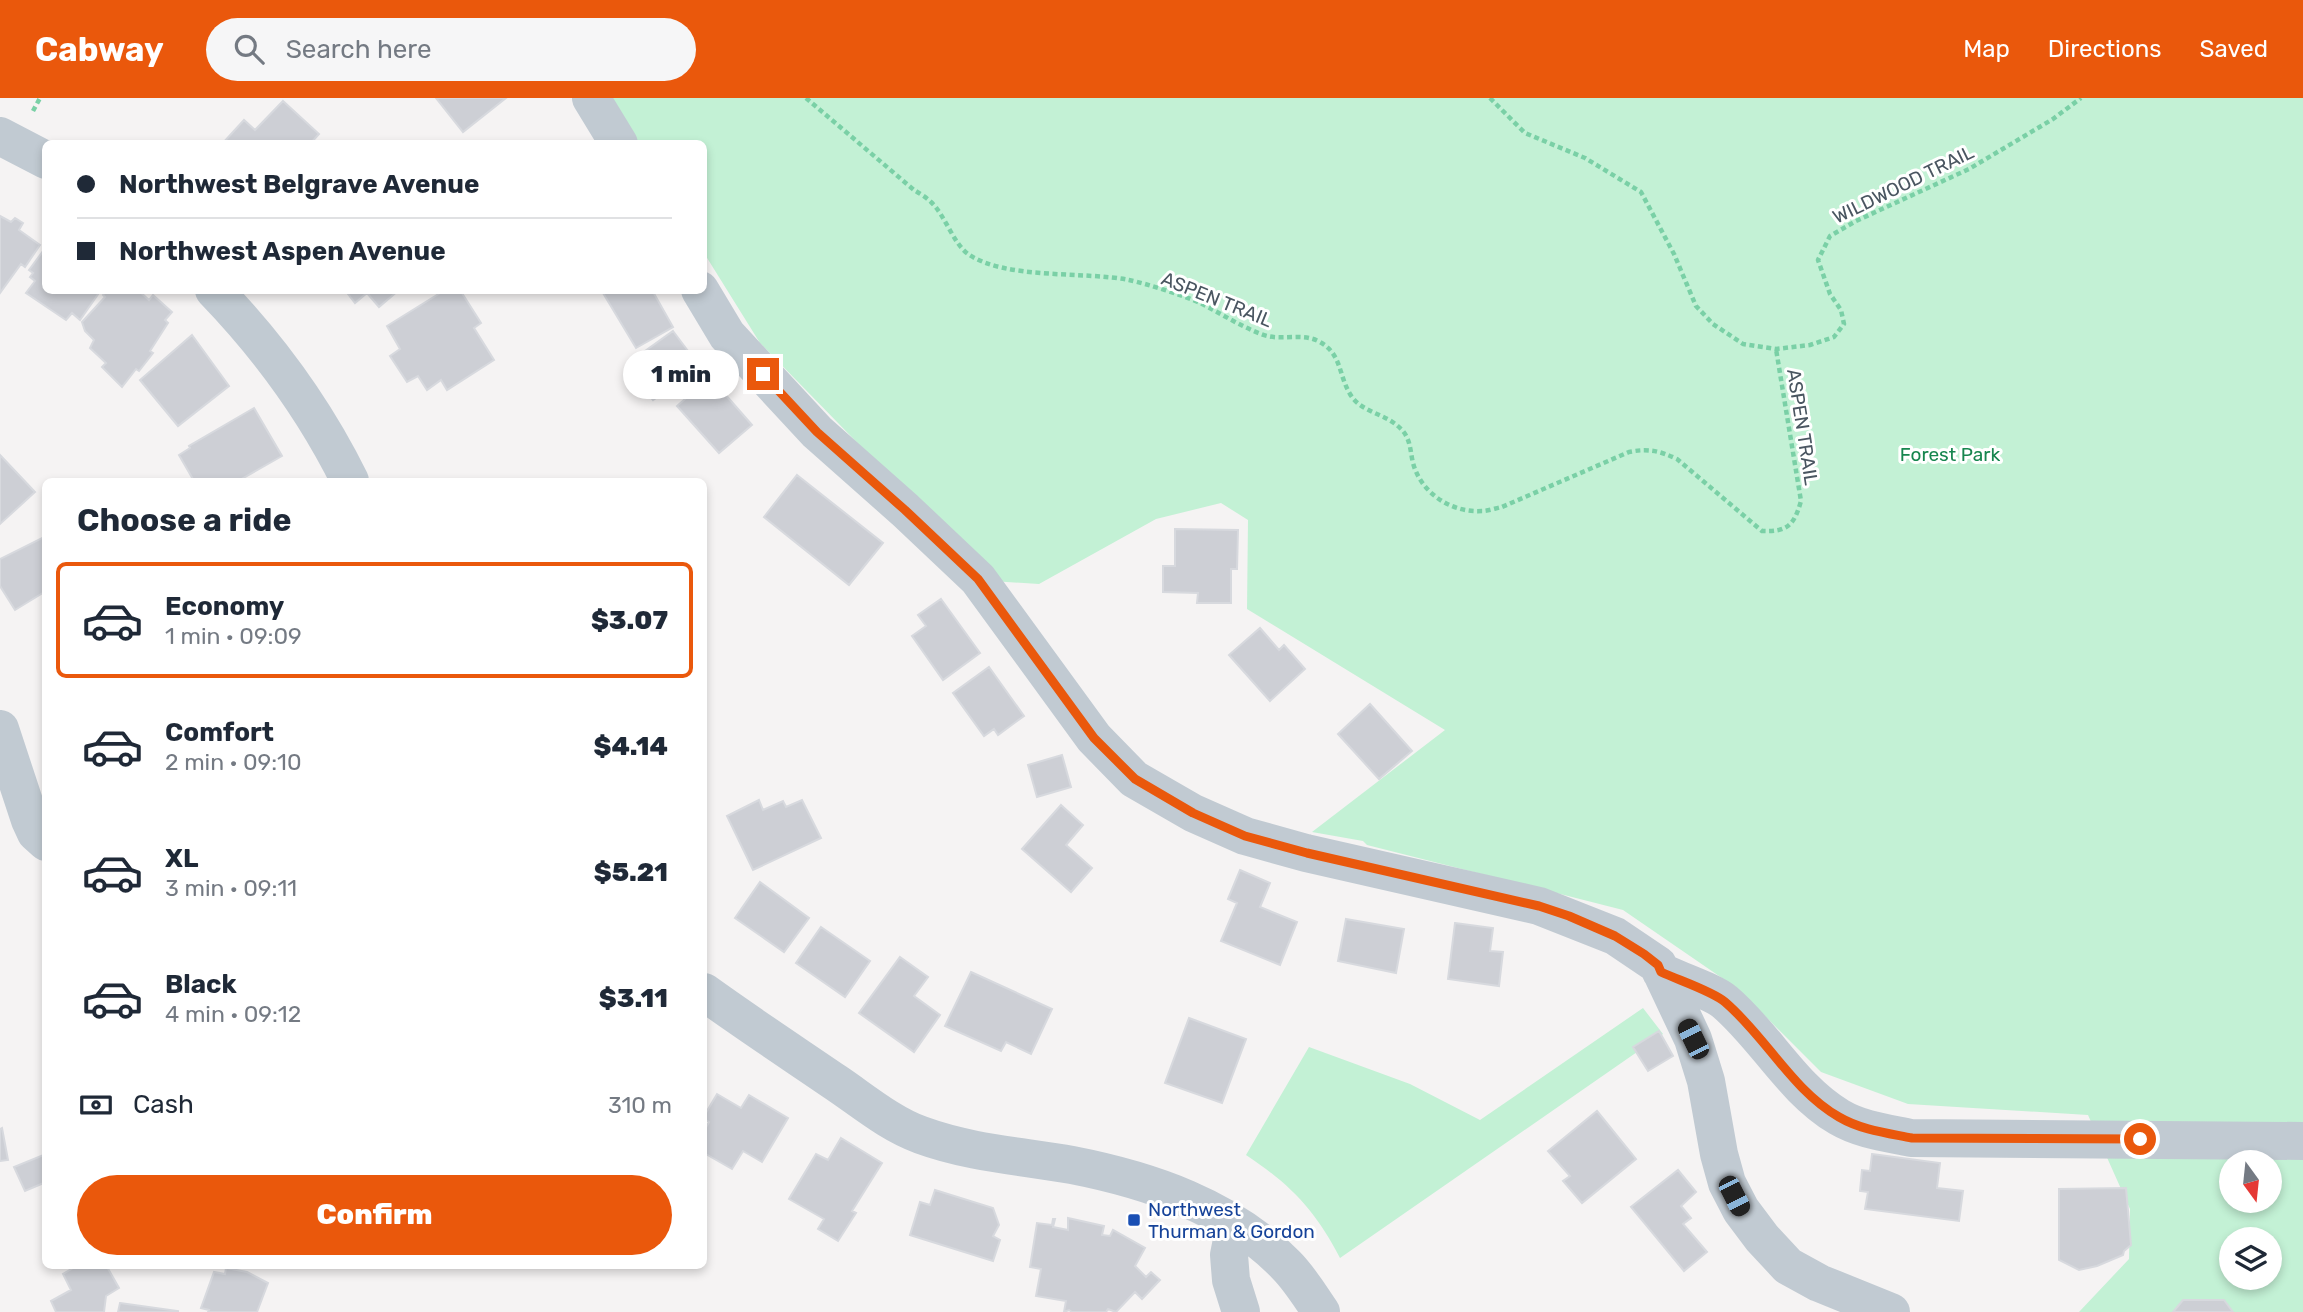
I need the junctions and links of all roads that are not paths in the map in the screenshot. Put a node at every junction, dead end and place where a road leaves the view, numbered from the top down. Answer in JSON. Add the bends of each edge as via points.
{"nodes":[{"id":1,"x":592,"y":98,"type":"edge"},
{"id":2,"x":0,"y":136,"type":"edge"},
{"id":3,"x":617,"y":140,"type":"edge"},
{"id":4,"x":42,"y":158,"type":"edge"},
{"id":5,"x":218,"y":294,"type":"edge"},
{"id":6,"x":702,"y":294,"type":"edge"},
{"id":7,"x":347,"y":478,"type":"edge"},
{"id":8,"x":0,"y":729,"type":"edge"},
{"id":9,"x":42,"y":838,"type":"edge"},
{"id":10,"x":1661,"y":972,"type":"junction"},
{"id":11,"x":707,"y":994,"type":"edge"},
{"id":12,"x":2303,"y":1141,"type":"edge"},
{"id":13,"x":1235,"y":1225,"type":"junction"},
{"id":14,"x":1241,"y":1312,"type":"edge"},
{"id":15,"x":1321,"y":1312,"type":"edge"},
{"id":16,"x":1891,"y":1312,"type":"edge"}],
"edges":[{"from":1,"to":3,"type":"street"},
{"from":2,"to":4,"type":"street"},
{"from":5,"to":7,"type":"street","via":[[292,382]]},
{"from":6,"to":10,"type":"street","via":[[727,335],[817,432],[978,579],[1094,738],[1135,779],[1193,813],[1245,836],[1569,916],[1615,936],[1644,954]]},
{"from":8,"to":9,"type":"street","via":[[30,820]]},
{"from":10,"to":12,"type":"street","via":[[1723,1000],[1807,1094],[1840,1118],[1875,1132],[1912,1138]]},
{"from":10,"to":16,"type":"street","via":[[1693,1039],[1727,1183],[1741,1210],[1788,1266]]},
{"from":11,"to":13,"type":"street","via":[[918,1134],[951,1145],[1148,1184]]},
{"from":13,"to":14,"type":"street","via":[[1229,1255]]},
{"from":13,"to":15,"type":"street","via":[[1286,1264]]}]}
